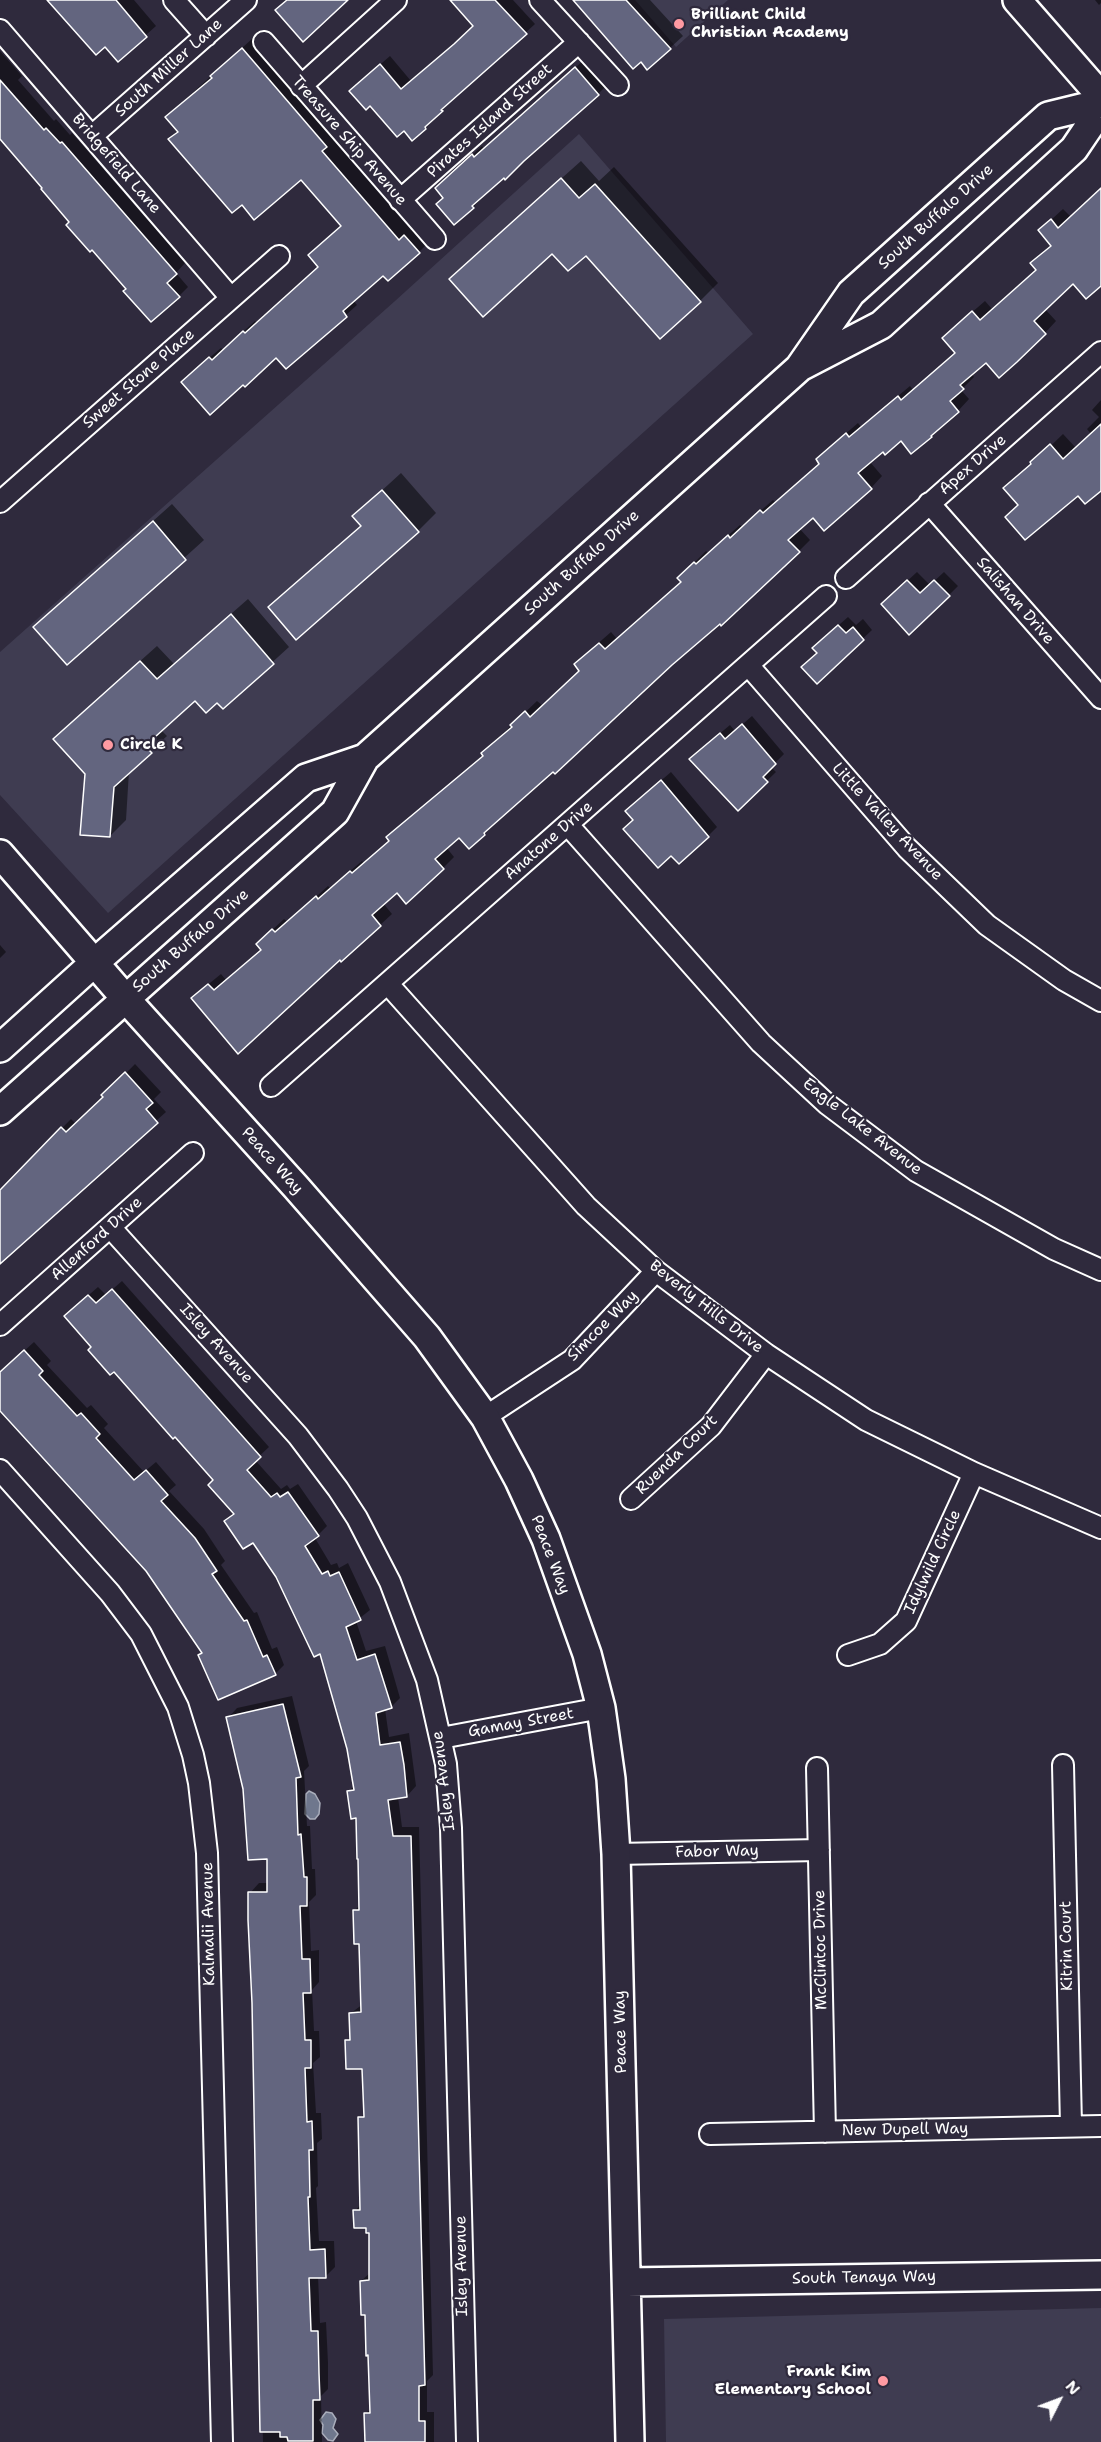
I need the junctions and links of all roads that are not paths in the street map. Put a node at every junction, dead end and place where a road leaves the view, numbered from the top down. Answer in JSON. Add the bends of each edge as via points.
{"nodes":[{"id":1,"x":174,"y":0,"type":"edge"},
{"id":2,"x":246,"y":0,"type":"edge"},
{"id":3,"x":396,"y":0,"type":"edge"},
{"id":4,"x":540,"y":0,"type":"edge"},
{"id":5,"x":1017,"y":0,"type":"edge"},
{"id":6,"x":0,"y":30,"type":"edge"},
{"id":7,"x":206,"y":36,"type":"junction"},
{"id":8,"x":264,"y":42,"type":"dead end"},
{"id":9,"x":579,"y":42,"type":"junction"},
{"id":10,"x":618,"y":85,"type":"dead end"},
{"id":11,"x":301,"y":86,"type":"junction"},
{"id":12,"x":1101,"y":96,"type":"edge"},
{"id":13,"x":1101,"y":103,"type":"edge"},
{"id":14,"x":1101,"y":109,"type":"edge"},
{"id":15,"x":92,"y":136,"type":"junction"},
{"id":16,"x":400,"y":200,"type":"junction"},
{"id":17,"x":435,"y":239,"type":"dead end"},
{"id":18,"x":279,"y":256,"type":"dead end"},
{"id":19,"x":231,"y":298,"type":"junction"},
{"id":20,"x":1101,"y":352,"type":"edge"},
{"id":21,"x":799,"y":368,"type":"junction"},
{"id":22,"x":0,"y":502,"type":"edge"},
{"id":23,"x":929,"y":504,"type":"junction"},
{"id":24,"x":846,"y":578,"type":"dead end"},
{"id":25,"x":826,"y":596,"type":"dead end"},
{"id":26,"x":749,"y":666,"type":"junction"},
{"id":27,"x":1100,"y":694,"type":"edge"},
{"id":28,"x":365,"y":758,"type":"junction"},
{"id":29,"x":568,"y":825,"type":"junction"},
{"id":30,"x":0,"y":854,"type":"edge"},
{"id":31,"x":94,"y":963,"type":"junction"},
{"id":32,"x":388,"y":984,"type":"junction"},
{"id":33,"x":125,"y":998,"type":"junction"},
{"id":34,"x":1101,"y":1001,"type":"edge"},
{"id":35,"x":0,"y":1048,"type":"edge"},
{"id":36,"x":271,"y":1086,"type":"dead end"},
{"id":37,"x":0,"y":1111,"type":"edge"},
{"id":38,"x":193,"y":1153,"type":"dead end"},
{"id":39,"x":110,"y":1227,"type":"junction"},
{"id":40,"x":1101,"y":1270,"type":"edge"},
{"id":41,"x":657,"y":1271,"type":"junction"},
{"id":42,"x":0,"y":1325,"type":"edge"},
{"id":43,"x":766,"y":1354,"type":"junction"},
{"id":44,"x":485,"y":1417,"type":"junction"},
{"id":45,"x":0,"y":1470,"type":"edge"},
{"id":46,"x":974,"y":1473,"type":"junction"},
{"id":47,"x":631,"y":1499,"type":"dead end"},
{"id":48,"x":1101,"y":1528,"type":"edge"},
{"id":49,"x":848,"y":1655,"type":"dead end"},
{"id":50,"x":601,"y":1708,"type":"junction"},
{"id":51,"x":441,"y":1738,"type":"junction"},
{"id":52,"x":1063,"y":1765,"type":"dead end"},
{"id":53,"x":817,"y":1768,"type":"dead end"},
{"id":54,"x":819,"y":1850,"type":"junction"},
{"id":55,"x":616,"y":1854,"type":"junction"},
{"id":56,"x":1071,"y":2126,"type":"junction"},
{"id":57,"x":1101,"y":2126,"type":"edge"},
{"id":58,"x":825,"y":2132,"type":"junction"},
{"id":59,"x":710,"y":2134,"type":"dead end"},
{"id":60,"x":1101,"y":2275,"type":"edge"},
{"id":61,"x":627,"y":2282,"type":"junction"},
{"id":62,"x":222,"y":2442,"type":"edge"},
{"id":63,"x":467,"y":2442,"type":"edge"},
{"id":64,"x":630,"y":2442,"type":"edge"}],
"edges":[{"from":1,"to":7,"type":"street"},
{"from":2,"to":7,"type":"street","name":"South Miller Lane"},
{"from":3,"to":11,"type":"street"},
{"from":4,"to":9,"type":"street"},
{"from":5,"to":12,"type":"main road"},
{"from":6,"to":15,"type":"street","name":"Bridgefield Lane"},
{"from":7,"to":15,"type":"street","name":"South Miller Lane"},
{"from":8,"to":11,"type":"street","name":"Treasure Ship Avenue"},
{"from":9,"to":10,"type":"street"},
{"from":9,"to":16,"type":"street","name":"Pirates Island Street"},
{"from":11,"to":16,"type":"street","name":"Treasure Ship Avenue"},
{"from":13,"to":21,"type":"main road","name":"South Buffalo Drive","via":[[1048,116],[851,293]]},
{"from":14,"to":21,"type":"main road","name":"South Buffalo Drive","via":[[1074,149],[881,325]]},
{"from":15,"to":19,"type":"street","name":"Bridgefield Lane"},
{"from":16,"to":17,"type":"street","name":"Treasure Ship Avenue"},
{"from":18,"to":19,"type":"street","name":"Sweet Stone Place"},
{"from":19,"to":22,"type":"street","name":"Sweet Stone Place"},
{"from":20,"to":23,"type":"street","name":"Apex Drive"},
{"from":21,"to":28,"type":"main road","name":"South Buffalo Drive"},
{"from":23,"to":24,"type":"street","name":"Apex Drive"},
{"from":23,"to":27,"type":"street","name":"Salishan Drive"},
{"from":25,"to":26,"type":"street","name":"Anatone Drive"},
{"from":26,"to":29,"type":"street","name":"Anatone Drive"},
{"from":26,"to":34,"type":"street","name":"Little Valley Avenue","via":[[907,848],[987,925],[1064,980]]},
{"from":28,"to":31,"type":"main road","name":"South Buffalo Drive","via":[[306,778]]},
{"from":28,"to":33,"type":"main road","name":"South Buffalo Drive","via":[[335,812]]},
{"from":29,"to":32,"type":"street","name":"Anatone Drive"},
{"from":29,"to":40,"type":"street","name":"Eagle Lake Avenue","via":[[761,1043],[827,1104],[916,1171],[1054,1249]]},
{"from":30,"to":31,"type":"main road","name":"Peace Way"},
{"from":31,"to":33,"type":"main road","name":"Peace Way"},
{"from":31,"to":35,"type":"main road","name":"South Buffalo Drive"},
{"from":32,"to":36,"type":"street","name":"Anatone Drive"},
{"from":32,"to":41,"type":"street","name":"Beverly Hills Drive","via":[[586,1206]]},
{"from":33,"to":37,"type":"main road","name":"South Buffalo Drive"},
{"from":33,"to":44,"type":"main road","name":"Peace Way","via":[[427,1337]]},
{"from":38,"to":39,"type":"street","name":"Allenford Drive"},
{"from":39,"to":42,"type":"street","name":"Allenford Drive"},
{"from":39,"to":51,"type":"street","name":"Isley Avenue","via":[[298,1436],[338,1489],[375,1551],[398,1602],[427,1680]]},
{"from":41,"to":43,"type":"street","name":"Beverly Hills Drive"},
{"from":41,"to":44,"type":"street","name":"Simcoe Way","via":[[572,1360]]},
{"from":43,"to":46,"type":"street","name":"Beverly Hills Drive","via":[[866,1420]]},
{"from":43,"to":47,"type":"street","name":"Ruenda Court","via":[[711,1426]]},
{"from":44,"to":50,"type":"main road","name":"Peace Way","via":[[546,1539]]},
{"from":45,"to":62,"type":"street","name":"Kalmalii Avenue","via":[[136,1627],[174,1698],[199,1783],[207,1853]]},
{"from":46,"to":48,"type":"street","name":"Beverly Hills Drive"},
{"from":46,"to":49,"type":"street","name":"Idylwild Circle","via":[[906,1621],[880,1644]]},
{"from":50,"to":51,"type":"street","name":"Gamay Street"},
{"from":50,"to":55,"type":"main road","name":"Peace Way"},
{"from":51,"to":63,"type":"street","name":"Isley Avenue","via":[[451,1828]]},
{"from":52,"to":56,"type":"street","name":"Kitrin Court"},
{"from":53,"to":54,"type":"street","name":"McClintoc Drive"},
{"from":54,"to":55,"type":"street","name":"Fabor Way"},
{"from":54,"to":58,"type":"street","name":"McClintoc Drive"},
{"from":55,"to":61,"type":"main road","name":"Peace Way"},
{"from":56,"to":57,"type":"street","name":"New Dupell Way"},
{"from":56,"to":58,"type":"street","name":"New Dupell Way"},
{"from":58,"to":59,"type":"street","name":"New Dupell Way"},
{"from":60,"to":61,"type":"main road","name":"South Tenaya Way"},
{"from":61,"to":64,"type":"main road","name":"Peace Way"}]}
